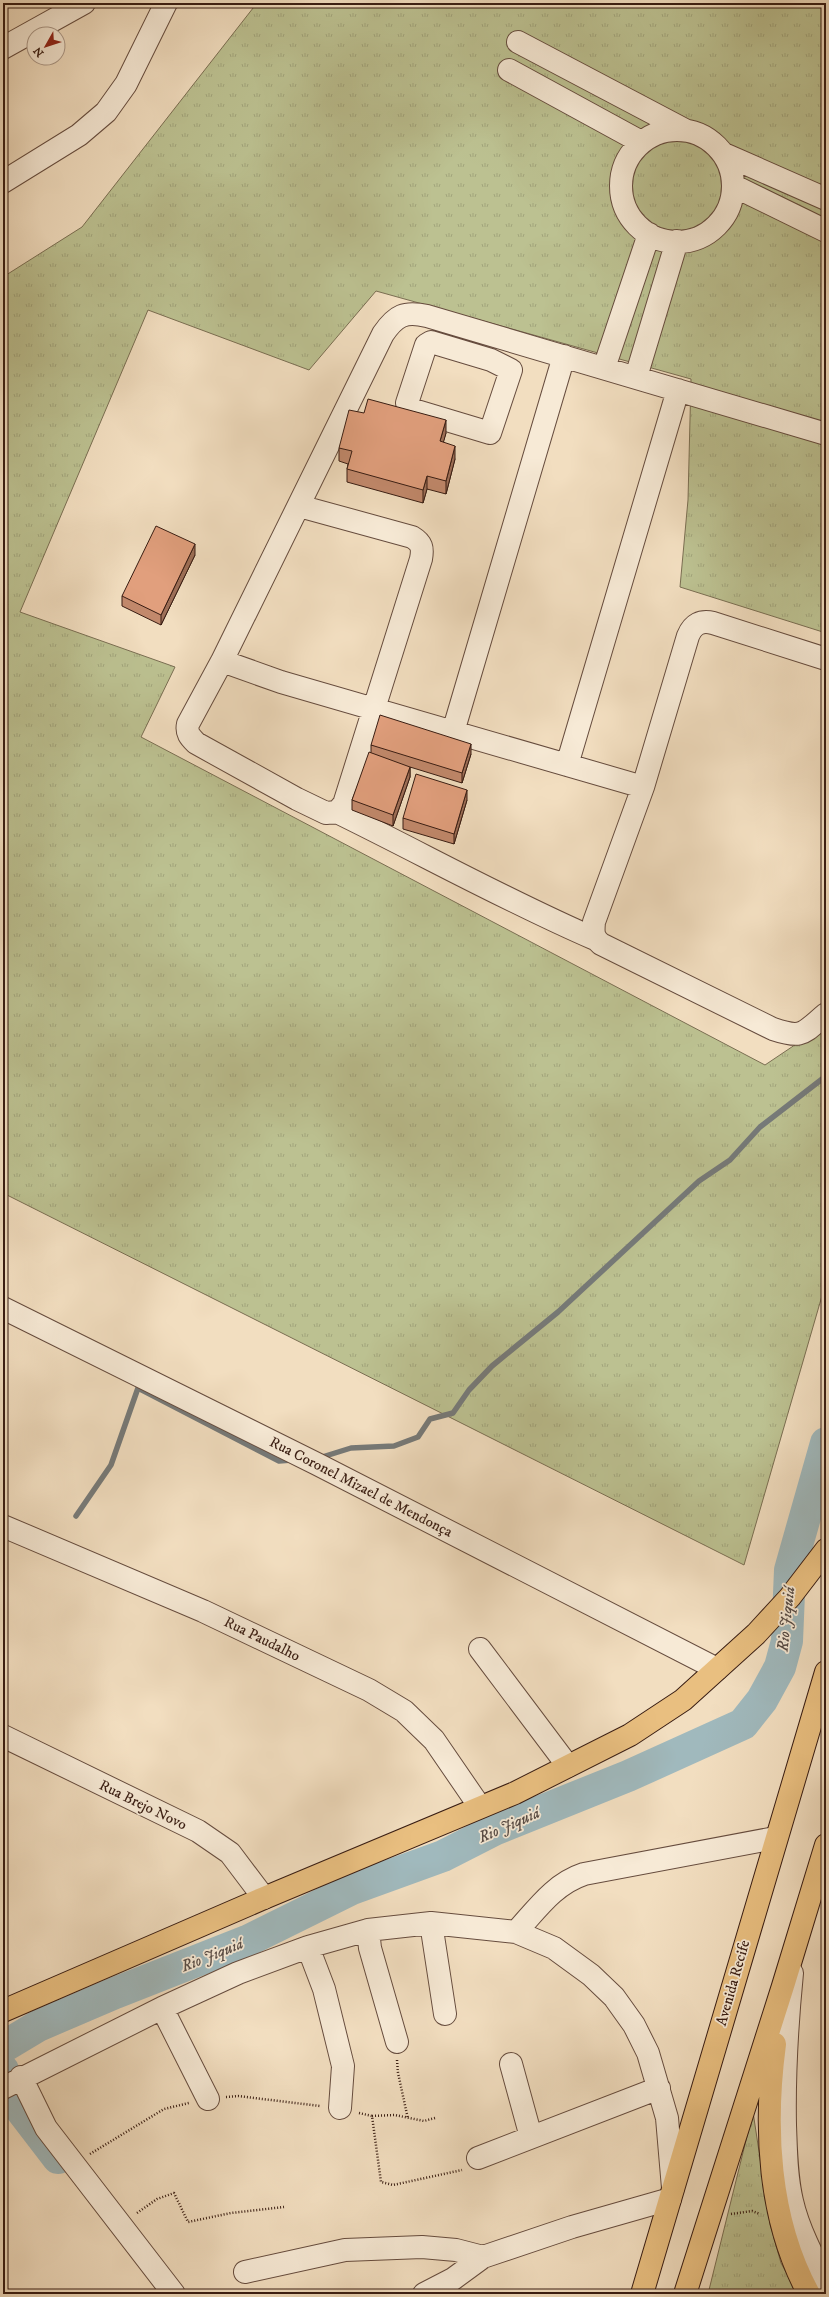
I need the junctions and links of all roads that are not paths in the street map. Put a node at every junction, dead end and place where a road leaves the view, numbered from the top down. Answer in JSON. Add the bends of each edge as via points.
{"nodes":[{"id":1,"x":84,"y":3,"type":"edge"},
{"id":2,"x":166,"y":3,"type":"edge"},
{"id":3,"x":518,"y":42,"type":"dead end"},
{"id":4,"x":3,"y":48,"type":"edge"},
{"id":5,"x":509,"y":70,"type":"dead end"},
{"id":6,"x":685,"y":130,"type":"junction"},
{"id":7,"x":642,"y":142,"type":"junction"},
{"id":8,"x":724,"y":154,"type":"junction"},
{"id":9,"x":3,"y":182,"type":"edge"},
{"id":10,"x":734,"y":186,"type":"junction"},
{"id":11,"x":826,"y":199,"type":"edge"},
{"id":12,"x":826,"y":231,"type":"edge"},
{"id":13,"x":649,"y":234,"type":"junction"},
{"id":14,"x":677,"y":242,"type":"junction"},
{"id":15,"x":454,"y":324,"type":"junction"},
{"id":16,"x":498,"y":337,"type":"junction"},
{"id":17,"x":447,"y":347,"type":"junction"},
{"id":18,"x":564,"y":356,"type":"junction"},
{"id":19,"x":491,"y":360,"type":"junction"},
{"id":20,"x":604,"y":368,"type":"junction"},
{"id":21,"x":636,"y":377,"type":"junction"},
{"id":22,"x":678,"y":390,"type":"junction"},
{"id":23,"x":826,"y":434,"type":"edge"},
{"id":24,"x":299,"y":506,"type":"junction"},
{"id":25,"x":826,"y":659,"type":"edge"},
{"id":26,"x":222,"y":661,"type":"junction"},
{"id":27,"x":375,"y":709,"type":"junction"},
{"id":28,"x":453,"y":732,"type":"junction"},
{"id":29,"x":567,"y":765,"type":"junction"},
{"id":30,"x":644,"y":787,"type":"junction"},
{"id":31,"x":337,"y":812,"type":"junction"},
{"id":32,"x":595,"y":939,"type":"junction"},
{"id":33,"x":826,"y":1014,"type":"edge"},
{"id":34,"x":3,"y":1308,"type":"edge"},
{"id":35,"x":3,"y":1526,"type":"edge"},
{"id":36,"x":826,"y":1550,"type":"edge"},
{"id":37,"x":480,"y":1649,"type":"dead end"},
{"id":38,"x":717,"y":1669,"type":"junction"},
{"id":39,"x":826,"y":1672,"type":"edge"},
{"id":40,"x":3,"y":1736,"type":"edge"},
{"id":41,"x":568,"y":1766,"type":"junction"},
{"id":42,"x":480,"y":1807,"type":"junction"},
{"id":43,"x":775,"y":1838,"type":"junction"},
{"id":44,"x":826,"y":1845,"type":"edge"},
{"id":45,"x":264,"y":1898,"type":"junction"},
{"id":46,"x":431,"y":1923,"type":"junction"},
{"id":47,"x":368,"y":1930,"type":"junction"},
{"id":48,"x":516,"y":1932,"type":"junction"},
{"id":49,"x":308,"y":1947,"type":"junction"},
{"id":50,"x":794,"y":1950,"type":"junction"},
{"id":51,"x":784,"y":1986,"type":"junction"},
{"id":52,"x":162,"y":2008,"type":"junction"},
{"id":53,"x":3,"y":2011,"type":"edge"},
{"id":54,"x":445,"y":2014,"type":"dead end"},
{"id":55,"x":397,"y":2042,"type":"road end"},
{"id":56,"x":511,"y":2064,"type":"dead end"},
{"id":57,"x":13,"y":2082,"type":"edge"},
{"id":58,"x":659,"y":2088,"type":"junction"},
{"id":59,"x":208,"y":2099,"type":"dead end"},
{"id":60,"x":340,"y":2108,"type":"dead end"},
{"id":61,"x":531,"y":2137,"type":"junction"},
{"id":62,"x":729,"y":2156,"type":"junction"},
{"id":63,"x":478,"y":2158,"type":"road end"},
{"id":64,"x":672,"y":2195,"type":"junction"},
{"id":65,"x":483,"y":2258,"type":"junction"},
{"id":66,"x":245,"y":2272,"type":"dead end"},
{"id":67,"x":826,"y":2282,"type":"edge"},
{"id":68,"x":174,"y":2294,"type":"edge"},
{"id":69,"x":424,"y":2294,"type":"edge"},
{"id":70,"x":642,"y":2294,"type":"edge"},
{"id":71,"x":685,"y":2294,"type":"edge"},
{"id":72,"x":693,"y":2294,"type":"edge"},
{"id":73,"x":809,"y":2294,"type":"edge"}],
"edges":[{"from":1,"to":4,"type":"street"},
{"from":2,"to":9,"type":"street","via":[[126,84],[106,112],[95,123]]},
{"from":3,"to":6,"type":"street"},
{"from":5,"to":7,"type":"street"},
{"from":6,"to":7,"type":"street","via":[[664,131]]},
{"from":6,"to":8,"type":"street","via":[[708,139]]},
{"from":7,"to":13,"type":"street","via":[[630,156],[623,172],[621,188],[623,201],[630,215],[636,224]]},
{"from":8,"to":10,"type":"street","via":[[732,172]]},
{"from":8,"to":11,"type":"street"},
{"from":10,"to":12,"type":"street"},
{"from":10,"to":14,"type":"street","via":[[728,209],[722,220],[710,232],[696,239]]},
{"from":13,"to":14,"type":"street"},
{"from":13,"to":20,"type":"street"},
{"from":14,"to":21,"type":"street"},
{"from":15,"to":16,"type":"street"},
{"from":15,"to":17,"type":"street"},
{"from":15,"to":24,"type":"street","via":[[410,313],[397,318],[387,328]]},
{"from":16,"to":18,"type":"street"},
{"from":16,"to":19,"type":"street"},
{"from":17,"to":19,"type":"street"},
{"from":17,"to":19,"type":"street","via":[[431,342],[426,345],[408,406],[410,409],[488,433],[491,431],[511,372],[509,368]]},
{"from":18,"to":20,"type":"street"},
{"from":18,"to":28,"type":"street"},
{"from":20,"to":21,"type":"street"},
{"from":21,"to":22,"type":"street"},
{"from":22,"to":23,"type":"street"},
{"from":22,"to":29,"type":"street"},
{"from":24,"to":26,"type":"street"},
{"from":24,"to":27,"type":"street","via":[[412,537],[422,546],[421,559]]},
{"from":25,"to":30,"type":"street","via":[[713,623],[698,623],[690,630],[688,636]]},
{"from":26,"to":27,"type":"street","via":[[281,682]]},
{"from":26,"to":31,"type":"street","via":[[188,724],[187,730],[191,738],[297,799],[326,813]]},
{"from":27,"to":28,"type":"street"},
{"from":27,"to":31,"type":"street","via":[[344,804]]},
{"from":28,"to":29,"type":"street"},
{"from":29,"to":30,"type":"street"},
{"from":30,"to":32,"type":"street","via":[[594,922]]},
{"from":31,"to":32,"type":"street","via":[[534,913]]},
{"from":32,"to":33,"type":"street","via":[[635,962],[772,1029],[792,1036],[800,1035]]},
{"from":34,"to":38,"type":"street","name":"Rua Coronel Mizael de Mendonça","via":[[317,1464]]},
{"from":35,"to":42,"type":"street","name":"Rua Paudalho","via":[[203,1611],[369,1690],[404,1711],[434,1740]]},
{"from":36,"to":38,"type":"main road","via":[[790,1598],[756,1634]]},
{"from":37,"to":41,"type":"street"},
{"from":38,"to":41,"type":"main road","via":[[683,1700],[636,1731]]},
{"from":39,"to":43,"type":"main road","name":"Avenida Recife"},
{"from":40,"to":45,"type":"street","name":"Rua Brejo Novo","via":[[198,1831],[230,1854]]},
{"from":41,"to":42,"type":"main road","via":[[515,1793]]},
{"from":42,"to":45,"type":"main road"},
{"from":43,"to":48,"type":"street","via":[[591,1872],[572,1878],[561,1884],[545,1899]]},
{"from":43,"to":64,"type":"main road","name":"Avenida Recife"},
{"from":44,"to":50,"type":"main road"},
{"from":45,"to":53,"type":"main road"},
{"from":46,"to":47,"type":"street"},
{"from":46,"to":48,"type":"street"},
{"from":46,"to":54,"type":"street"},
{"from":47,"to":49,"type":"street"},
{"from":47,"to":55,"type":"street","via":[[370,1948]]},
{"from":48,"to":58,"type":"street","via":[[554,1948],[591,1975],[614,1997],[634,2025],[648,2053]]},
{"from":49,"to":52,"type":"street","via":[[238,1973]]},
{"from":49,"to":60,"type":"street","via":[[324,1989],[343,2066]]},
{"from":50,"to":51,"type":"main road"},
{"from":50,"to":67,"type":"street","via":[[786,2049],[786,2160],[792,2201]]},
{"from":51,"to":62,"type":"main road"},
{"from":51,"to":73,"type":"main road","via":[[772,2066],[770,2149],[778,2203],[791,2254]]},
{"from":52,"to":57,"type":"street"},
{"from":52,"to":59,"type":"street"},
{"from":56,"to":61,"type":"street"},
{"from":57,"to":68,"type":"street"},
{"from":58,"to":61,"type":"street"},
{"from":58,"to":64,"type":"street","via":[[667,2118]]},
{"from":61,"to":63,"type":"street"},
{"from":62,"to":71,"type":"main road"},
{"from":62,"to":72,"type":"main road"},
{"from":64,"to":65,"type":"street"},
{"from":64,"to":70,"type":"main road","name":"Avenida Recife"},
{"from":65,"to":66,"type":"street","via":[[456,2250],[429,2247],[345,2250]]},
{"from":65,"to":69,"type":"street","via":[[453,2279]]}]}
